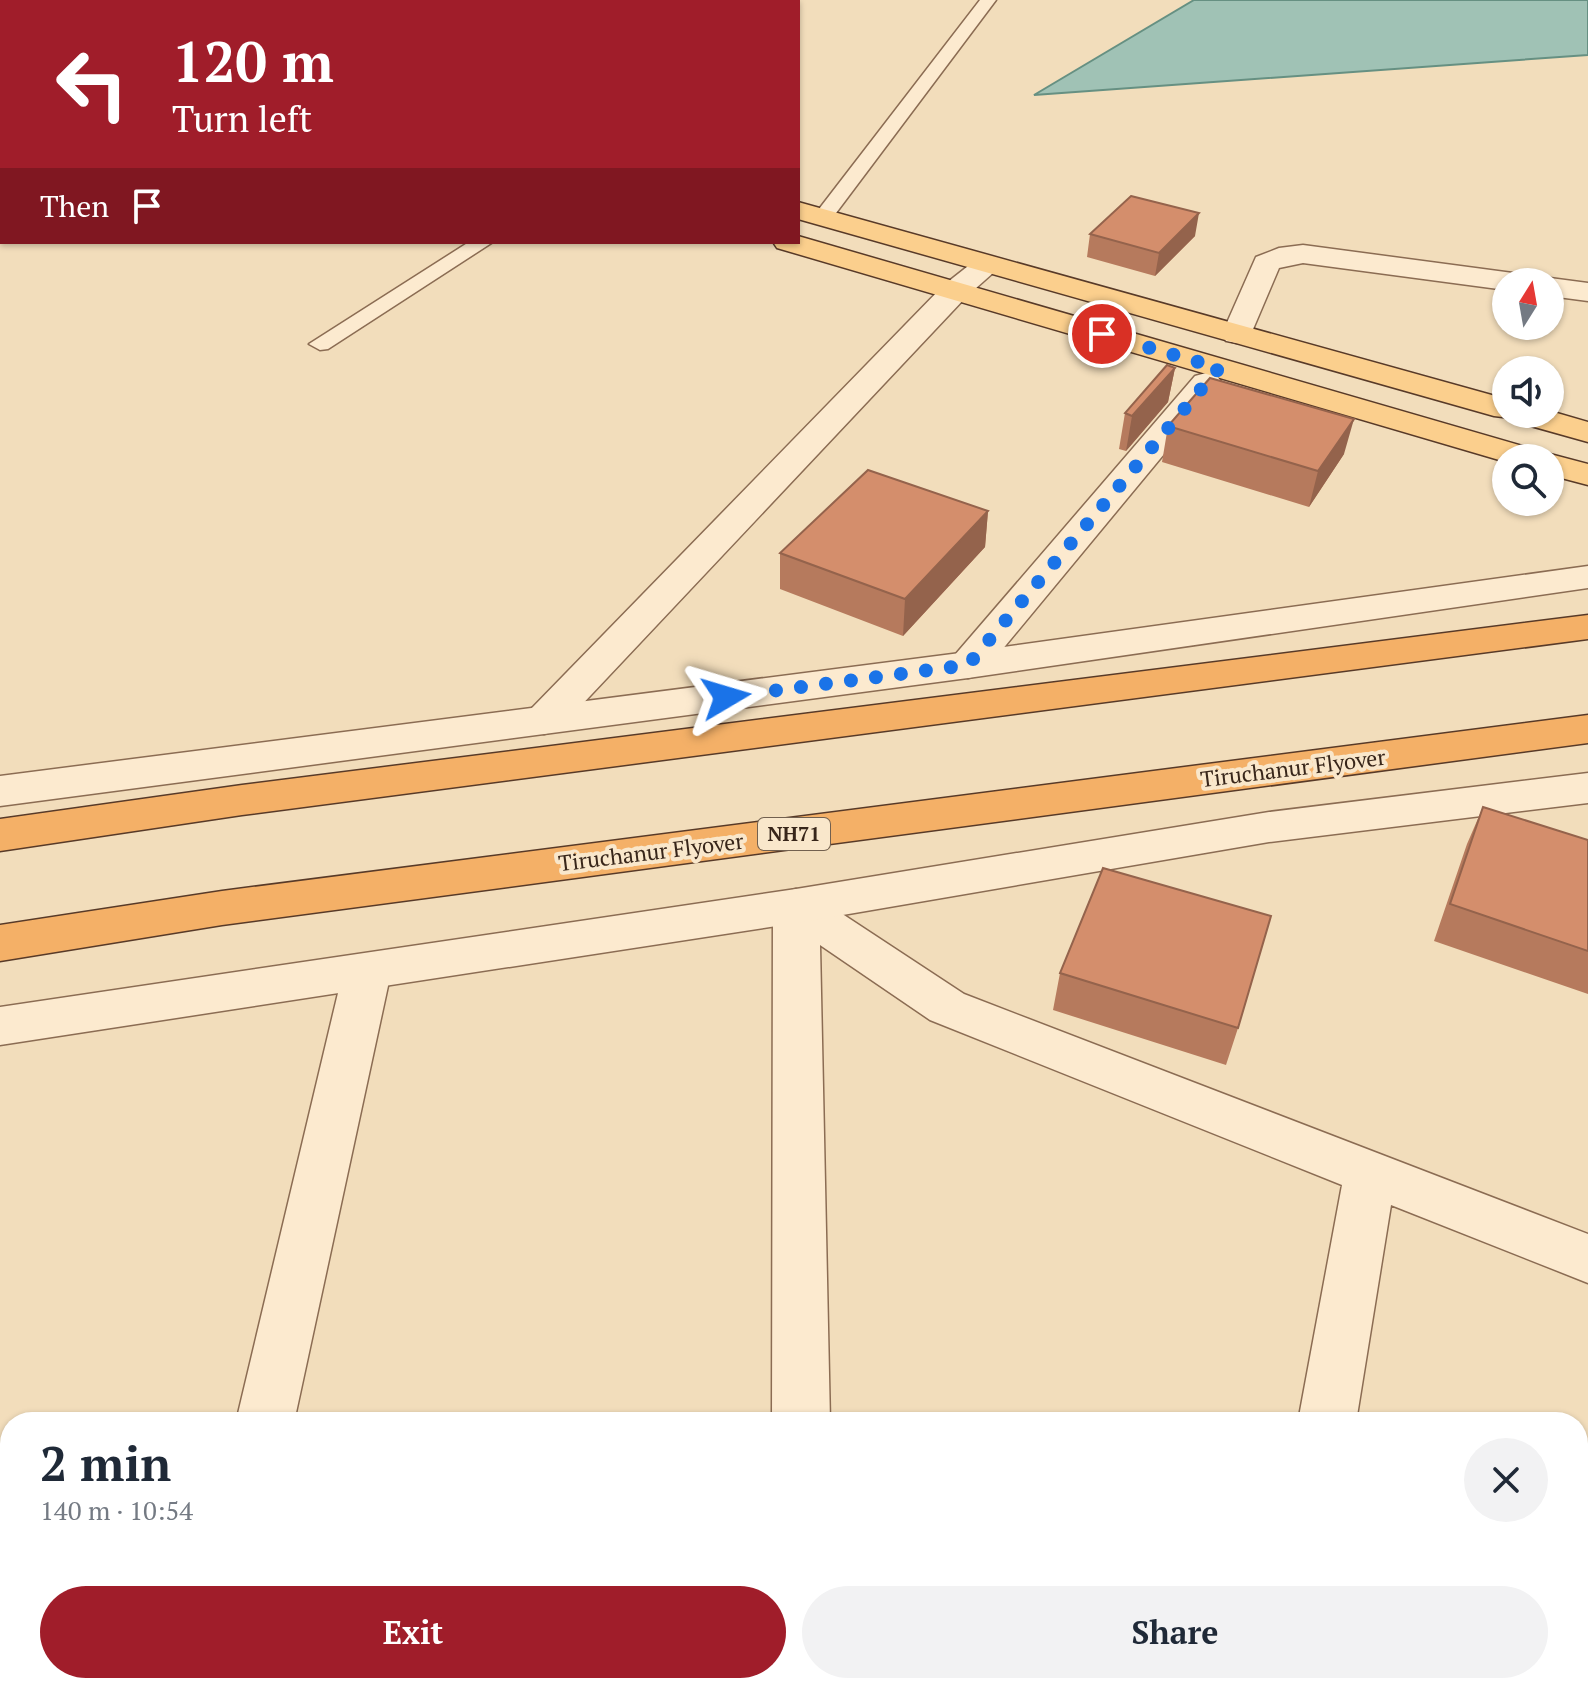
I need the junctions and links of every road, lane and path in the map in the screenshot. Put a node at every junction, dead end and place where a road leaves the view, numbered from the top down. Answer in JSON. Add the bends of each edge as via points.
{"nodes":[{"id":1,"x":988,"y":0,"type":"edge"},
{"id":2,"x":810,"y":213,"type":"edge"},
{"id":3,"x":480,"y":244,"type":"edge"},
{"id":4,"x":794,"y":244,"type":"edge"},
{"id":5,"x":987,"y":265,"type":"junction"},
{"id":6,"x":1492,"y":279,"type":"edge"},
{"id":7,"x":1564,"y":289,"type":"edge"},
{"id":8,"x":955,"y":291,"type":"junction"},
{"id":9,"x":1588,"y":292,"type":"edge"},
{"id":10,"x":1237,"y":334,"type":"junction"},
{"id":11,"x":320,"y":344,"type":"dead end"},
{"id":12,"x":1219,"y":368,"type":"junction"},
{"id":13,"x":1492,"y":405,"type":"edge"},
{"id":14,"x":1564,"y":425,"type":"edge"},
{"id":15,"x":1588,"y":432,"type":"edge"},
{"id":16,"x":1492,"y":448,"type":"edge"},
{"id":17,"x":1564,"y":468,"type":"edge"},
{"id":18,"x":1588,"y":475,"type":"edge"},
{"id":19,"x":1588,"y":577,"type":"edge"},
{"id":20,"x":1588,"y":627,"type":"edge"},
{"id":21,"x":968,"y":665,"type":"junction"},
{"id":22,"x":544,"y":720,"type":"junction"},
{"id":23,"x":1588,"y":729,"type":"edge"},
{"id":24,"x":1588,"y":788,"type":"edge"},
{"id":25,"x":0,"y":791,"type":"edge"},
{"id":26,"x":0,"y":835,"type":"edge"},
{"id":27,"x":796,"y":906,"type":"junction"},
{"id":28,"x":0,"y":943,"type":"edge"},
{"id":29,"x":367,"y":972,"type":"junction"},
{"id":30,"x":0,"y":1026,"type":"edge"},
{"id":31,"x":1370,"y":1173,"type":"junction"},
{"id":32,"x":1588,"y":1259,"type":"edge"},
{"id":33,"x":267,"y":1412,"type":"edge"},
{"id":34,"x":801,"y":1412,"type":"edge"},
{"id":35,"x":1329,"y":1412,"type":"edge"}],
"edges":[{"from":1,"to":2,"type":"lane"},
{"from":2,"to":5,"type":"main road"},
{"from":3,"to":11,"type":"lane"},
{"from":4,"to":8,"type":"main road"},
{"from":5,"to":8,"type":"street"},
{"from":5,"to":10,"type":"main road"},
{"from":6,"to":10,"type":"street","via":[[1303,254],[1279,257],[1266,263]]},
{"from":7,"to":9,"type":"street"},
{"from":8,"to":12,"type":"main road"},
{"from":8,"to":22,"type":"street"},
{"from":10,"to":13,"type":"main road"},
{"from":12,"to":16,"type":"main road"},
{"from":12,"to":21,"type":"street"},
{"from":14,"to":15,"type":"main road"},
{"from":17,"to":18,"type":"main road"},
{"from":19,"to":21,"type":"street"},
{"from":20,"to":26,"type":"highway"},
{"from":21,"to":22,"type":"street"},
{"from":22,"to":25,"type":"street"},
{"from":23,"to":28,"type":"highway","name":"Tiruchanur Flyover","number":"NH71","via":[[222,908]]},
{"from":24,"to":27,"type":"street","via":[[1269,827]]},
{"from":27,"to":29,"type":"street"},
{"from":27,"to":31,"type":"street","via":[[947,1007]]},
{"from":27,"to":34,"type":"street"},
{"from":29,"to":30,"type":"street"},
{"from":29,"to":33,"type":"street"},
{"from":31,"to":32,"type":"street"},
{"from":31,"to":35,"type":"street"}]}
